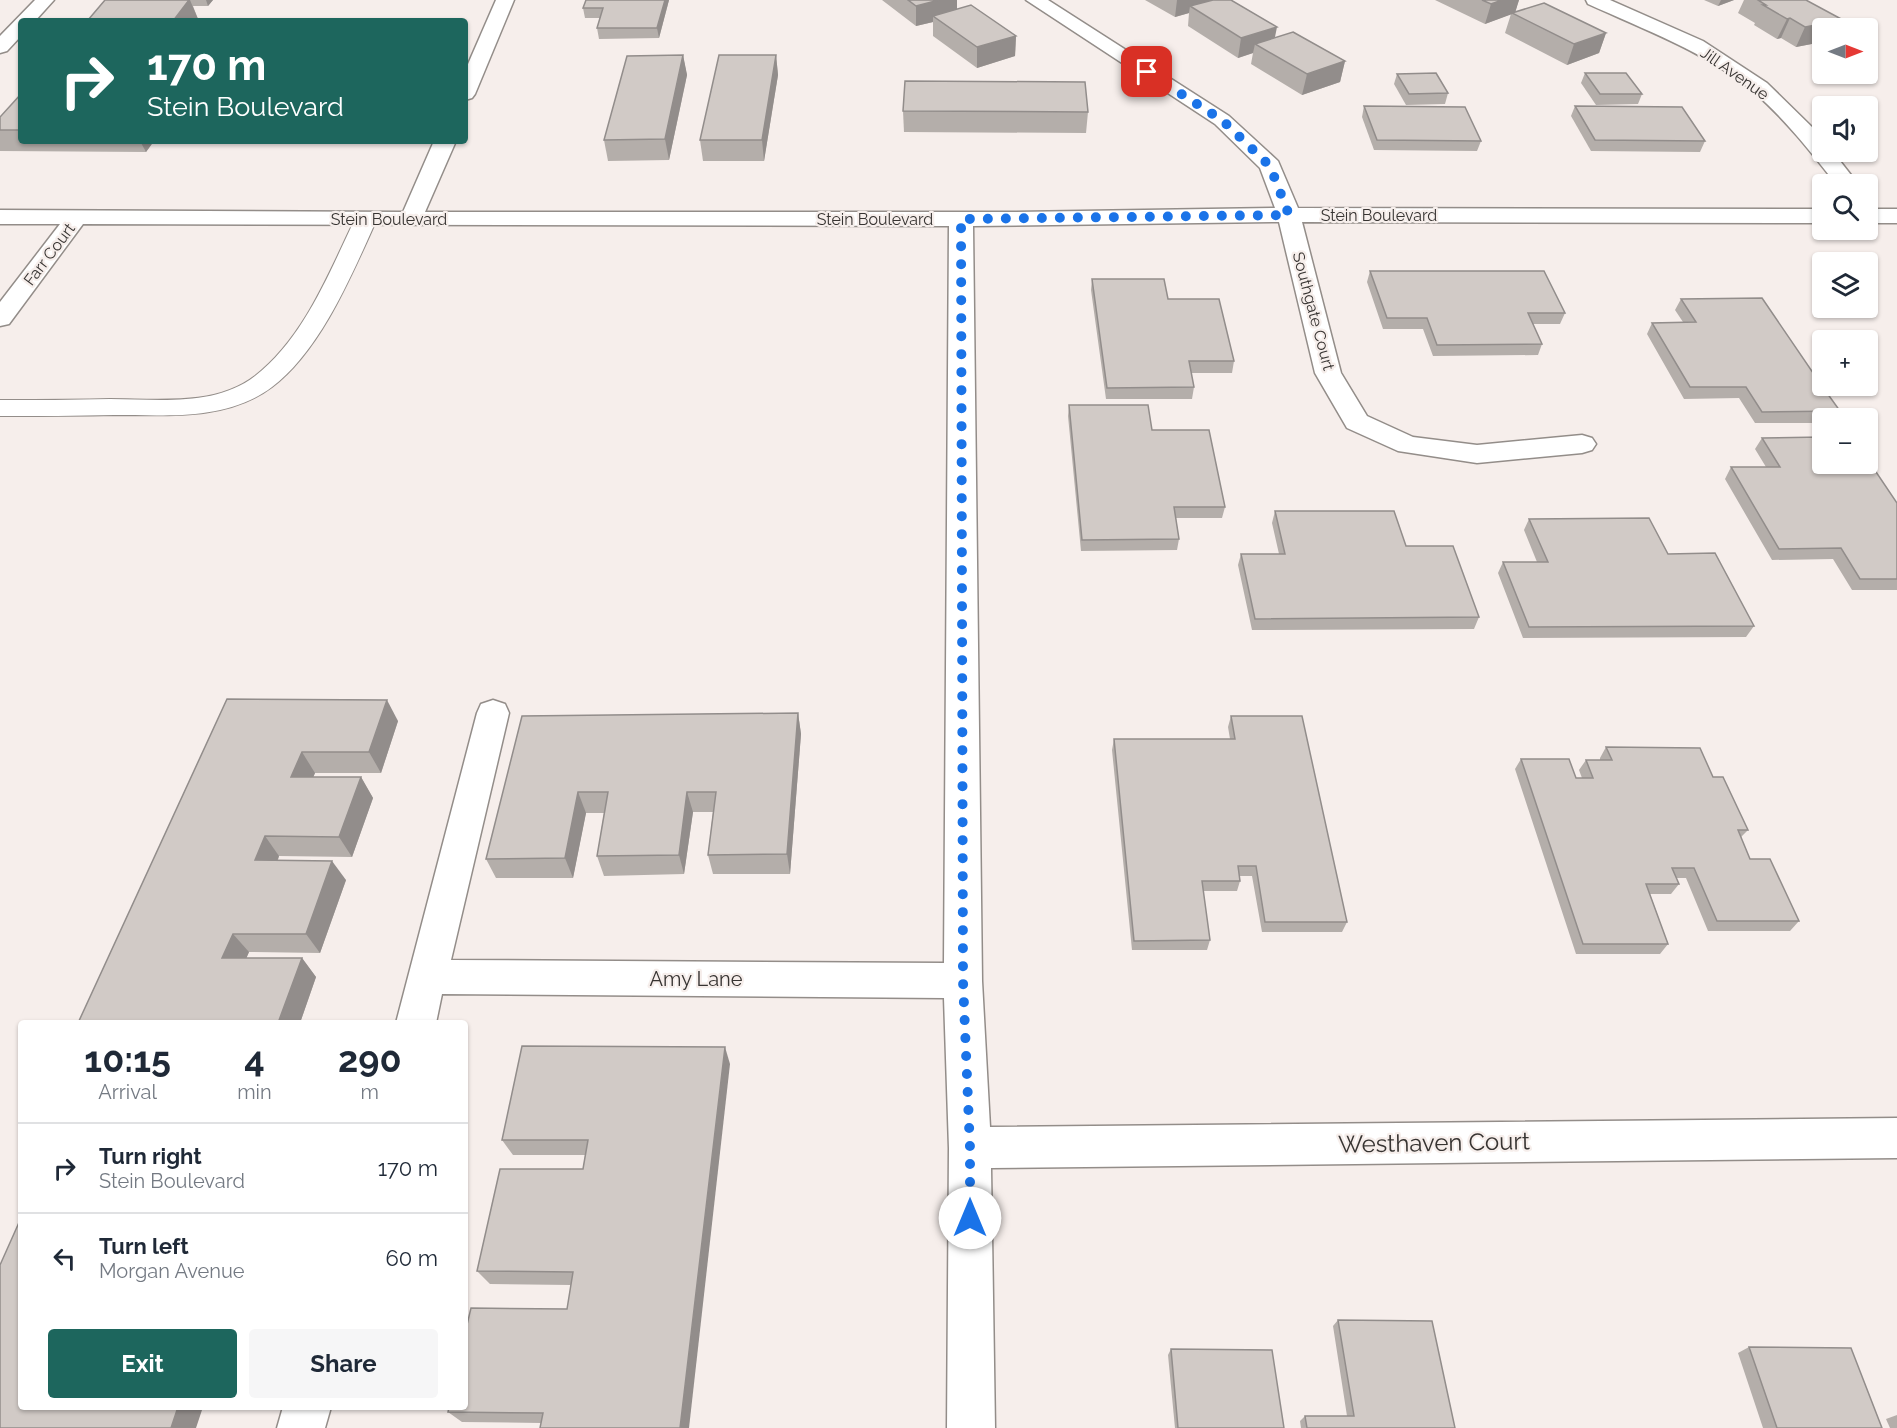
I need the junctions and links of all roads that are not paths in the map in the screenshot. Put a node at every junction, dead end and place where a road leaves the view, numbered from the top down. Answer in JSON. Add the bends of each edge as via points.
{"nodes":[{"id":1,"x":45,"y":0,"type":"edge"},
{"id":2,"x":505,"y":0,"type":"edge"},
{"id":3,"x":1035,"y":0,"type":"edge"},
{"id":4,"x":1594,"y":0,"type":"edge"},
{"id":5,"x":28,"y":18,"type":"edge"},
{"id":6,"x":18,"y":28,"type":"edge"},
{"id":7,"x":0,"y":47,"type":"edge"},
{"id":8,"x":468,"y":87,"type":"edge"},
{"id":9,"x":444,"y":144,"type":"edge"},
{"id":10,"x":1840,"y":174,"type":"edge"},
{"id":11,"x":1289,"y":215,"type":"junction"},
{"id":12,"x":1878,"y":215,"type":"edge"},
{"id":13,"x":1812,"y":216,"type":"edge"},
{"id":14,"x":1897,"y":216,"type":"edge"},
{"id":15,"x":0,"y":217,"type":"edge"},
{"id":16,"x":77,"y":217,"type":"junction"},
{"id":17,"x":366,"y":219,"type":"junction"},
{"id":18,"x":411,"y":219,"type":"junction"},
{"id":19,"x":961,"y":219,"type":"junction"},
{"id":20,"x":0,"y":319,"type":"edge"},
{"id":21,"x":0,"y":408,"type":"edge"},
{"id":22,"x":1582,"y":444,"type":"dead end"},
{"id":23,"x":493,"y":713,"type":"dead end"},
{"id":24,"x":429,"y":977,"type":"junction"},
{"id":25,"x":963,"y":981,"type":"junction"},
{"id":26,"x":417,"y":1020,"type":"edge"},
{"id":27,"x":1897,"y":1138,"type":"edge"},
{"id":28,"x":970,"y":1148,"type":"junction"},
{"id":29,"x":306,"y":1410,"type":"edge"},
{"id":30,"x":301,"y":1428,"type":"edge"},
{"id":31,"x":971,"y":1428,"type":"edge"}],
"edges":[{"from":1,"to":5,"type":"street"},
{"from":2,"to":8,"type":"street"},
{"from":3,"to":11,"type":"street","name":"Southgate Court","via":[[1222,120],[1270,166]]},
{"from":4,"to":10,"type":"street","name":"Jill Avenue","via":[[1696,45],[1760,87],[1807,133]]},
{"from":6,"to":7,"type":"street"},
{"from":9,"to":18,"type":"street"},
{"from":11,"to":13,"type":"street","name":"Stein Boulevard"},
{"from":11,"to":19,"type":"street","name":"Stein Boulevard"},
{"from":11,"to":22,"type":"street","name":"Southgate Court","via":[[1328,373],[1357,422],[1408,446],[1477,454]]},
{"from":12,"to":14,"type":"street"},
{"from":15,"to":16,"type":"street","name":"Stein Boulevard"},
{"from":16,"to":17,"type":"street","name":"Stein Boulevard"},
{"from":16,"to":20,"type":"street","name":"Farr Court"},
{"from":17,"to":18,"type":"street","name":"Stein Boulevard"},
{"from":17,"to":21,"type":"lane","via":[[306,334],[285,362],[243,394],[189,407]]},
{"from":18,"to":19,"type":"street","name":"Stein Boulevard"},
{"from":19,"to":25,"type":"street"},
{"from":23,"to":24,"type":"street"},
{"from":24,"to":25,"type":"street","name":"Amy Lane"},
{"from":24,"to":26,"type":"street"},
{"from":25,"to":28,"type":"street"},
{"from":27,"to":28,"type":"street","name":"Westhaven Court"},
{"from":28,"to":31,"type":"street"},
{"from":29,"to":30,"type":"street"}]}
